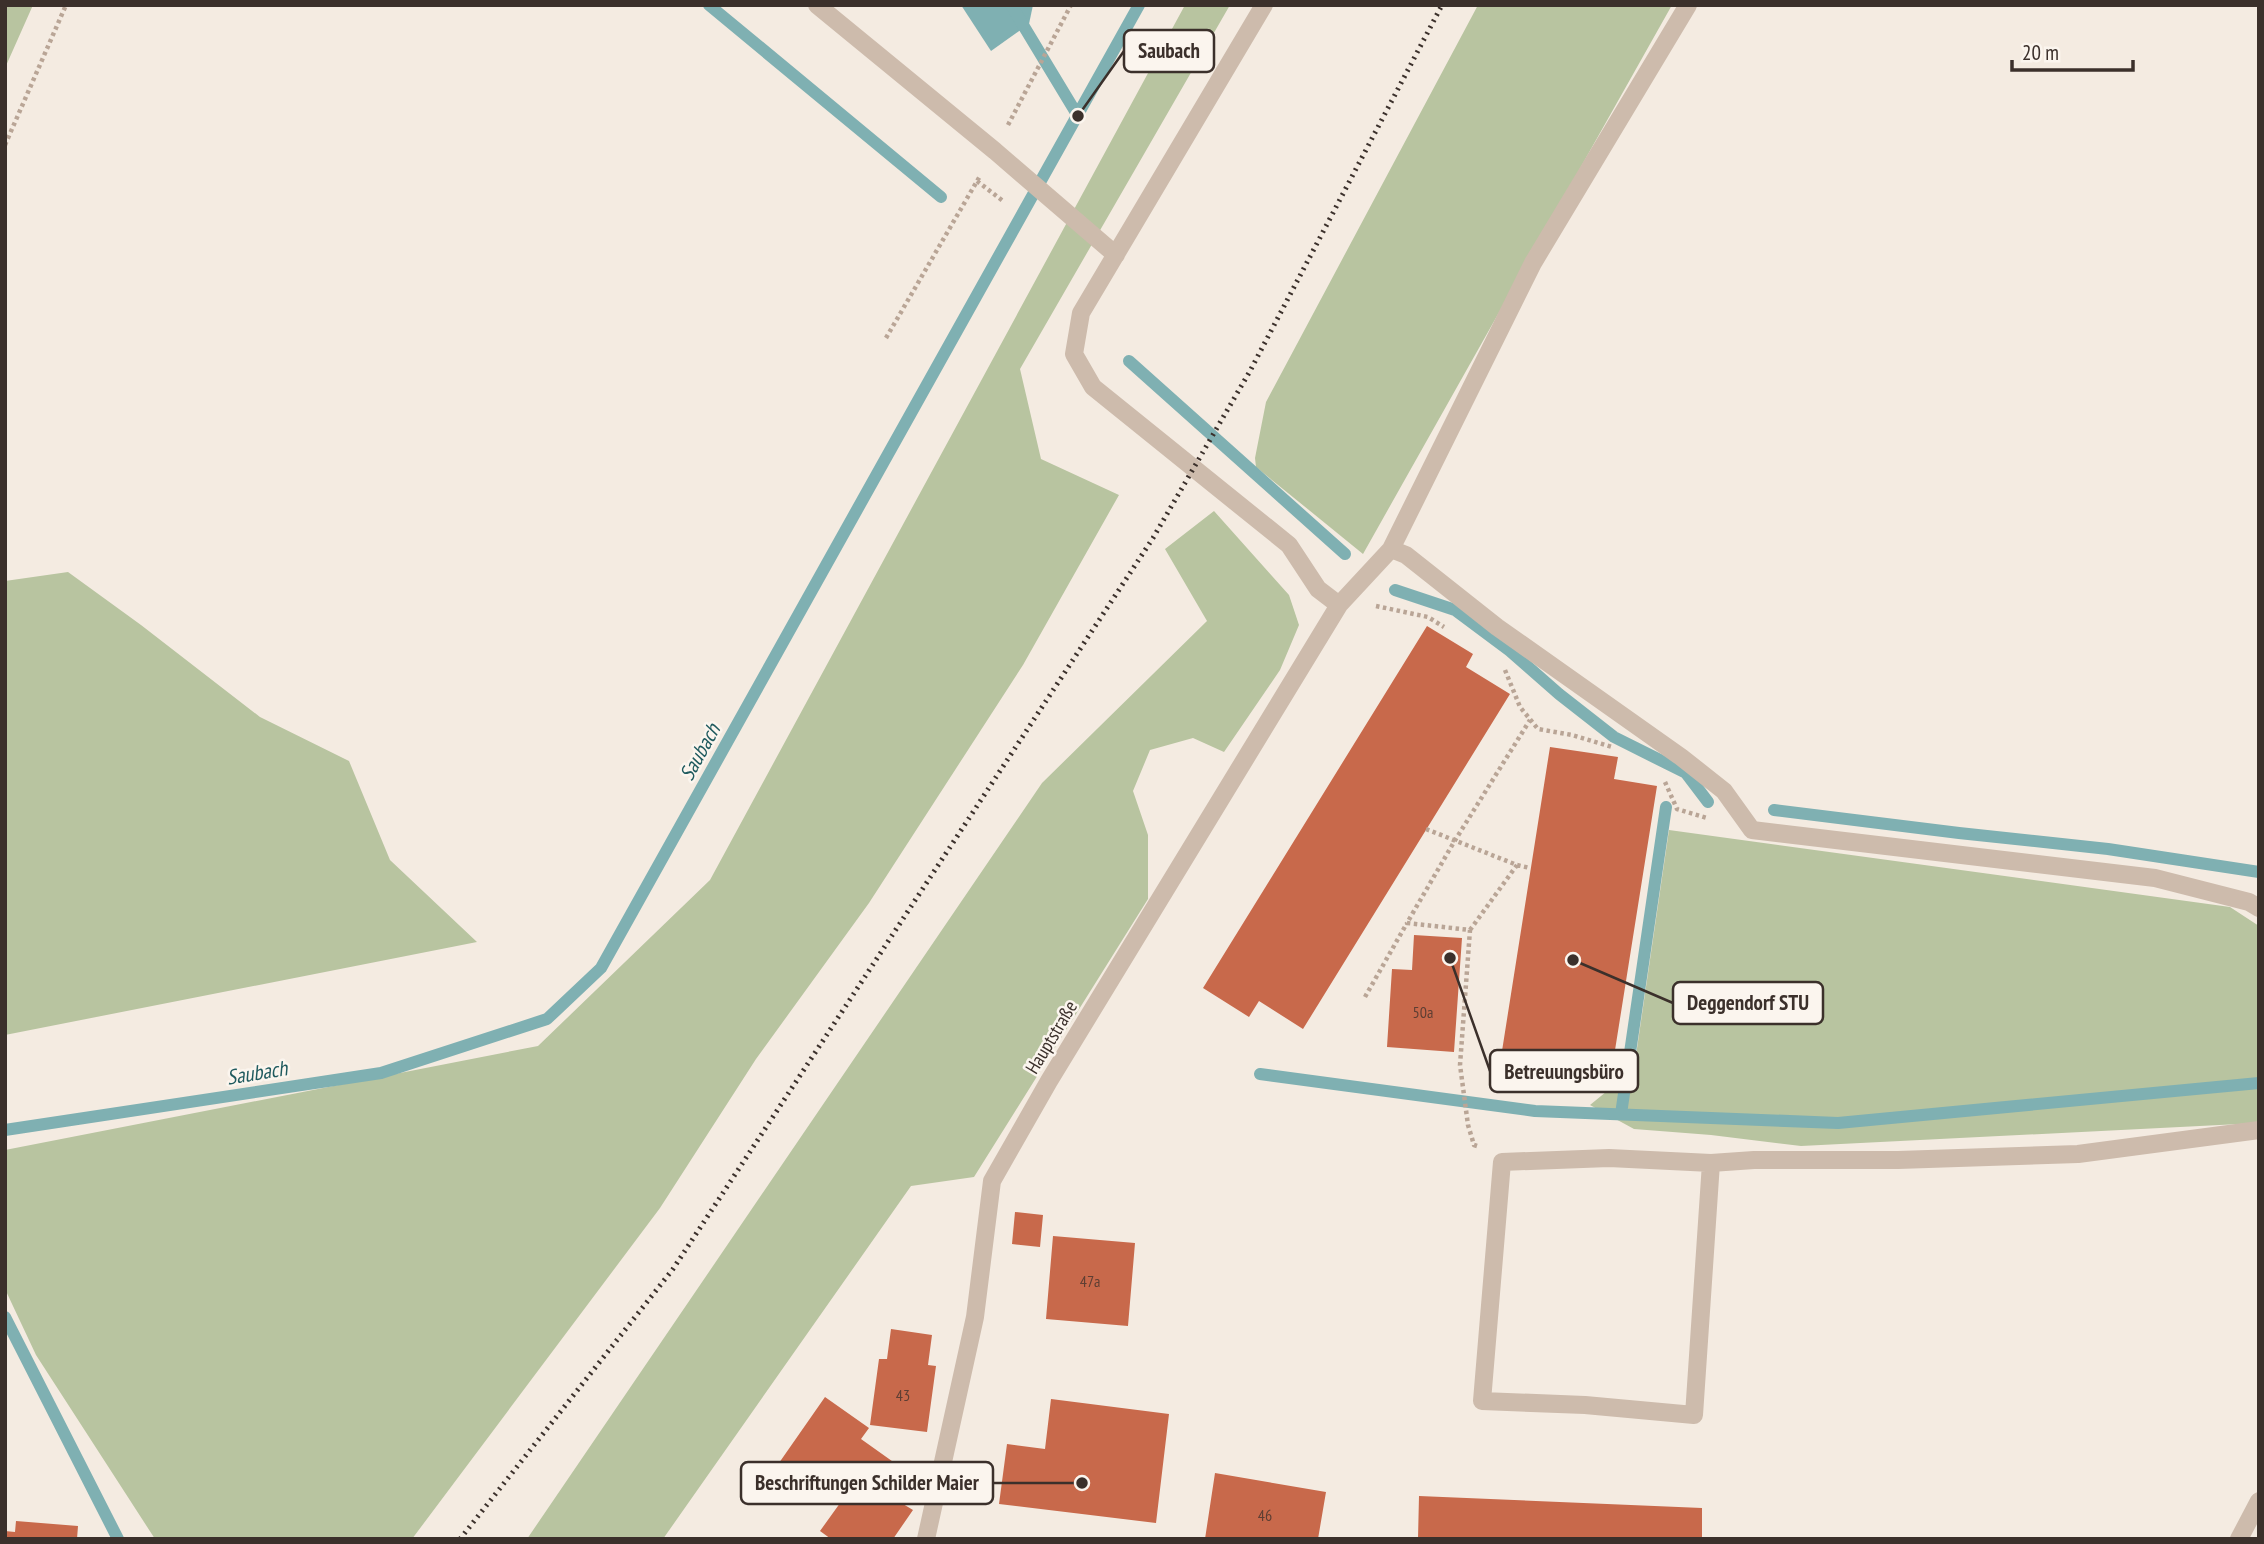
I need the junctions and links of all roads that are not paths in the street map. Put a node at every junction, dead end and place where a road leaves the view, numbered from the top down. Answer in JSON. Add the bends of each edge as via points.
{"nodes":[{"id":1,"x":817,"y":5,"type":"edge"},
{"id":2,"x":1264,"y":5,"type":"edge"},
{"id":3,"x":1688,"y":5,"type":"edge"},
{"id":4,"x":1116,"y":255,"type":"junction"},
{"id":5,"x":1391,"y":549,"type":"junction"},
{"id":6,"x":1339,"y":605,"type":"junction"},
{"id":7,"x":2259,"y":908,"type":"edge"},
{"id":8,"x":2259,"y":1130,"type":"edge"},
{"id":9,"x":1711,"y":1163,"type":"junction"},
{"id":10,"x":2259,"y":1501,"type":"edge"},
{"id":11,"x":926,"y":1539,"type":"edge"},
{"id":12,"x":2239,"y":1539,"type":"edge"}],
"edges":[{"from":1,"to":4,"type":"street"},
{"from":2,"to":4,"type":"street"},
{"from":3,"to":5,"type":"street","name":"Hauptstraße","via":[[1533,262]]},
{"from":4,"to":6,"type":"street","via":[[1081,313],[1074,354],[1093,387],[1289,545],[1318,589]]},
{"from":5,"to":6,"type":"street","name":"Hauptstraße"},
{"from":5,"to":7,"type":"street","via":[[1406,555],[1497,627],[1692,766],[1724,791],[1752,830],[2155,878]]},
{"from":6,"to":11,"type":"street","name":"Hauptstraße","via":[[992,1181],[975,1317]]},
{"from":8,"to":9,"type":"street","via":[[2078,1154]]},
{"from":9,"to":9,"type":"street","via":[[1609,1158],[1502,1162],[1482,1401],[1694,1415]]},
{"from":10,"to":12,"type":"street"}]}
